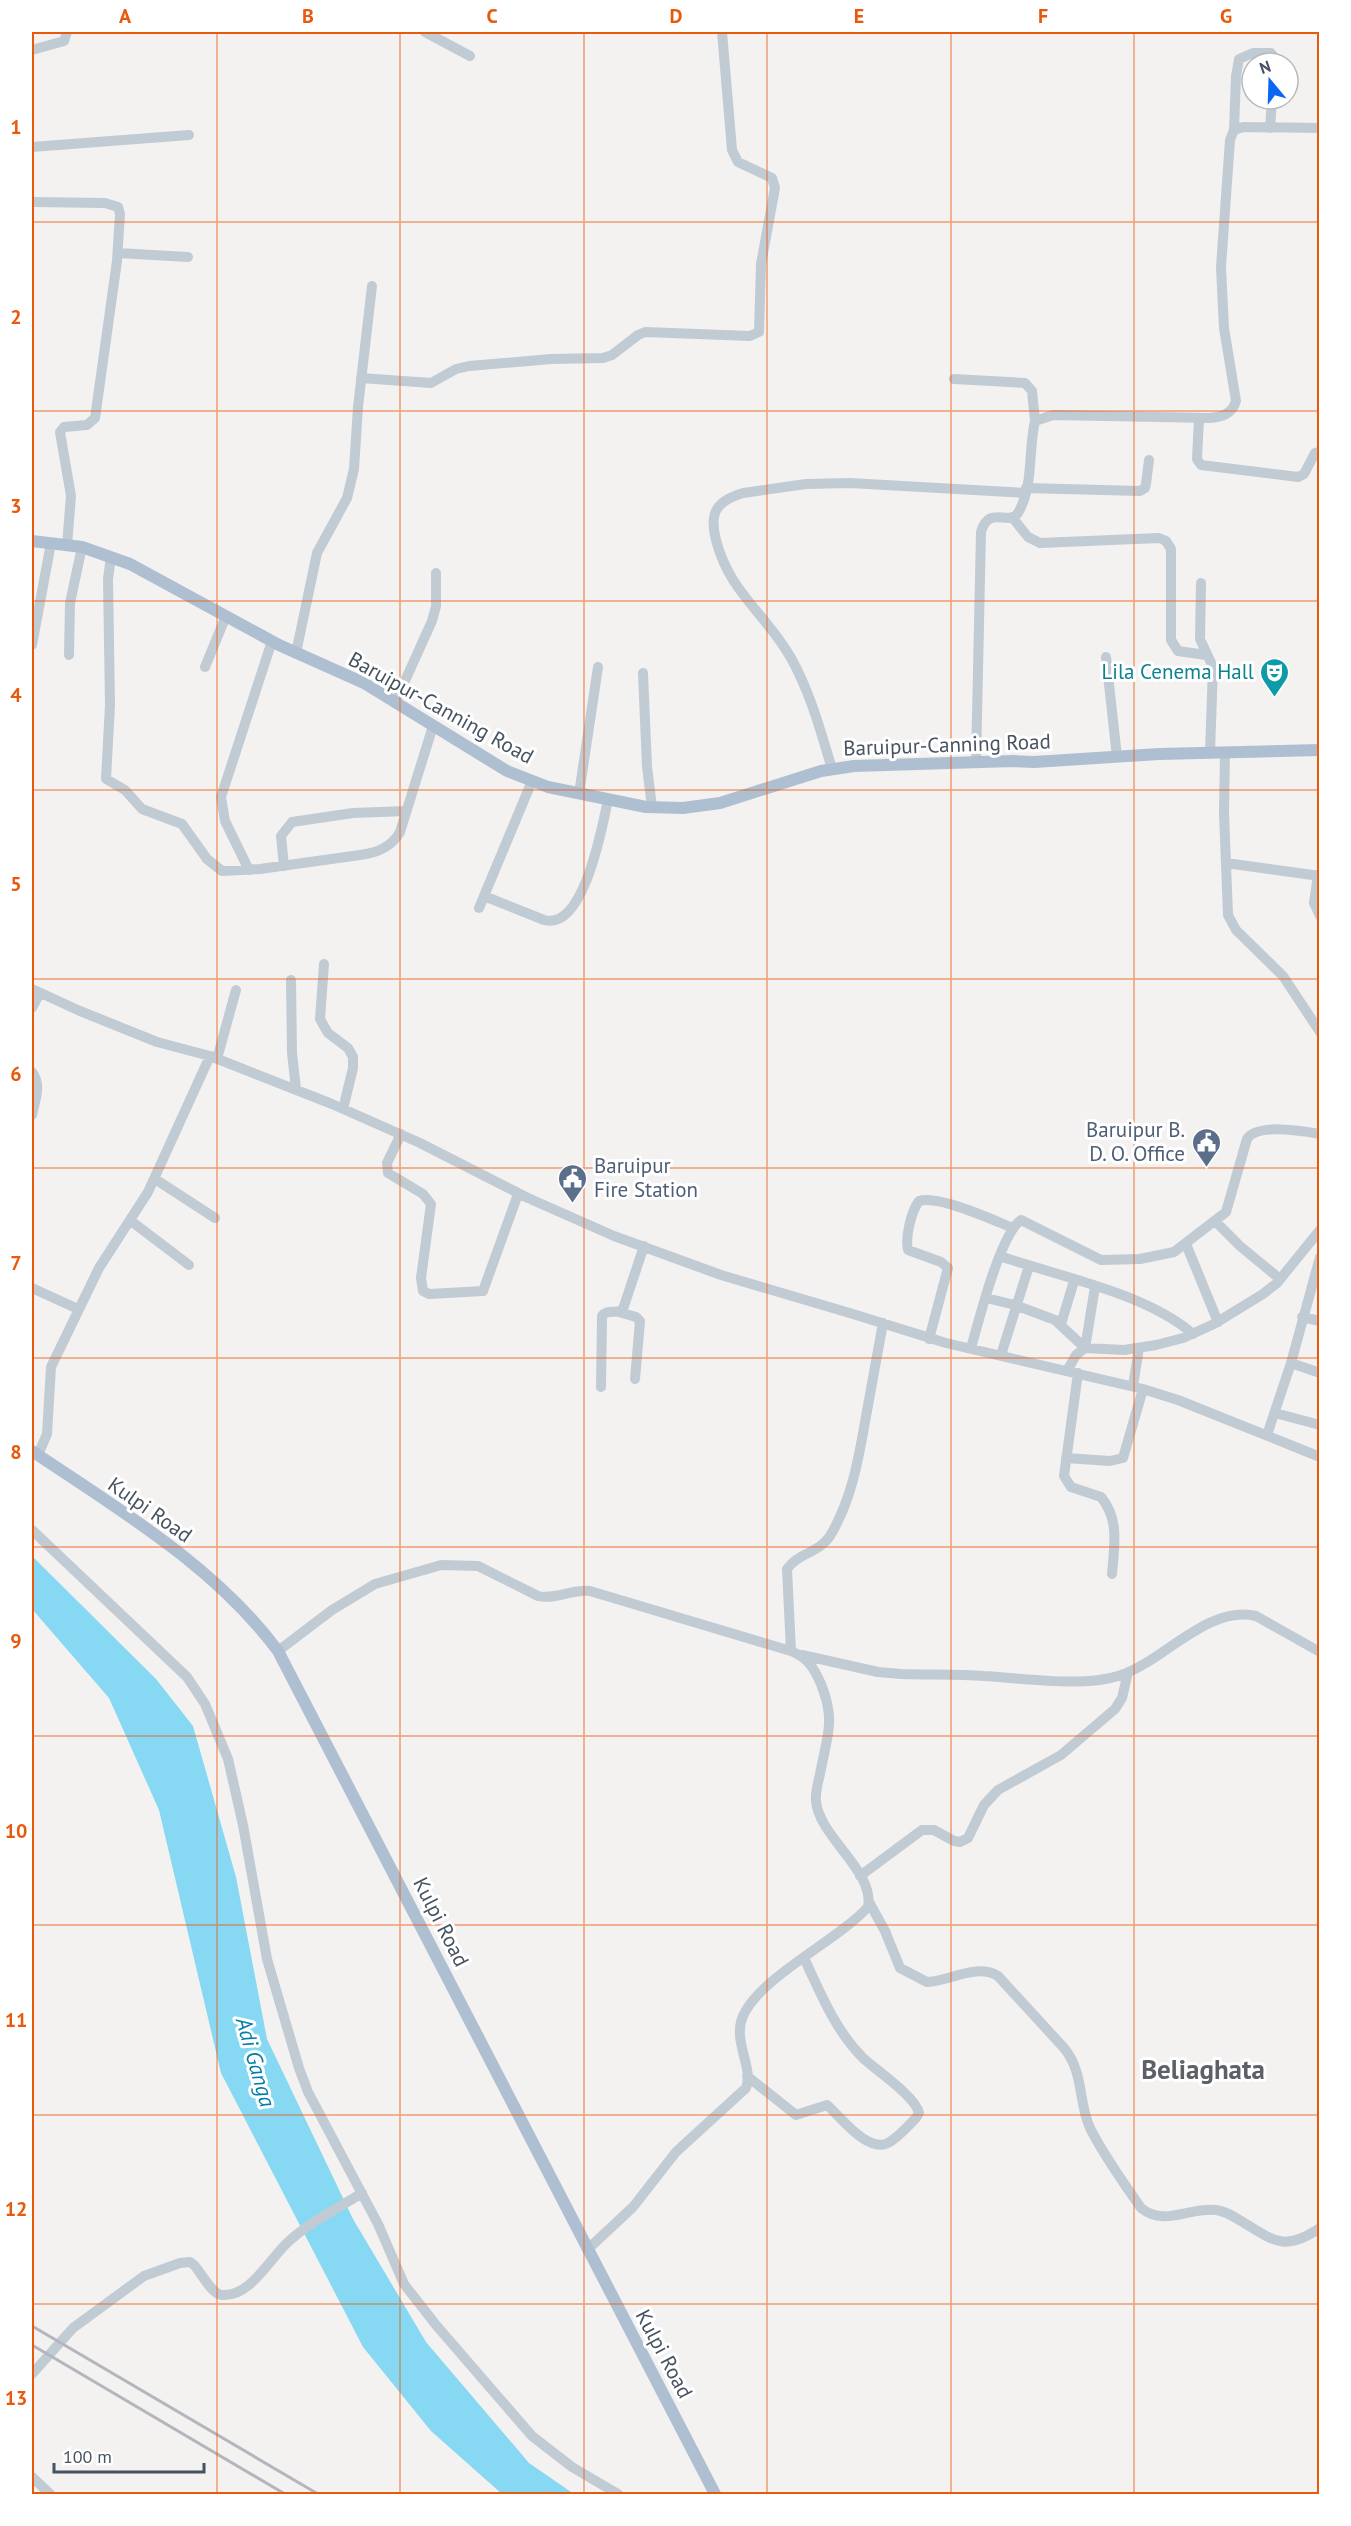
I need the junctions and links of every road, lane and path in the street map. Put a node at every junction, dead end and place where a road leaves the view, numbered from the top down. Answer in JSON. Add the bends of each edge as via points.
{"nodes":[{"id":1,"x":67,"y":32,"type":"edge"},
{"id":2,"x":425,"y":32,"type":"edge"},
{"id":3,"x":722,"y":32,"type":"edge"},
{"id":4,"x":32,"y":50,"type":"edge"},
{"id":5,"x":470,"y":56,"type":"dead end"},
{"id":6,"x":1240,"y":58,"type":"edge"},
{"id":7,"x":1271,"y":111,"type":"edge"},
{"id":8,"x":1270,"y":128,"type":"junction"},
{"id":9,"x":1320,"y":128,"type":"edge"},
{"id":10,"x":1234,"y":130,"type":"junction"},
{"id":11,"x":189,"y":135,"type":"dead end"},
{"id":12,"x":32,"y":147,"type":"edge"},
{"id":13,"x":32,"y":202,"type":"edge"},
{"id":14,"x":118,"y":253,"type":"junction"},
{"id":15,"x":188,"y":257,"type":"dead end"},
{"id":16,"x":372,"y":286,"type":"dead end"},
{"id":17,"x":361,"y":378,"type":"junction"},
{"id":18,"x":954,"y":379,"type":"dead end"},
{"id":19,"x":1199,"y":418,"type":"junction"},
{"id":20,"x":1035,"y":421,"type":"junction"},
{"id":21,"x":1320,"y":452,"type":"edge"},
{"id":22,"x":1149,"y":459,"type":"dead end"},
{"id":23,"x":1026,"y":490,"type":"junction"},
{"id":24,"x":1012,"y":518,"type":"junction"},
{"id":25,"x":32,"y":541,"type":"edge"},
{"id":26,"x":51,"y":543,"type":"junction"},
{"id":27,"x":67,"y":545,"type":"junction"},
{"id":28,"x":82,"y":547,"type":"junction"},
{"id":29,"x":111,"y":557,"type":"junction"},
{"id":30,"x":436,"y":573,"type":"dead end"},
{"id":31,"x":1201,"y":583,"type":"dead end"},
{"id":32,"x":225,"y":616,"type":"junction"},
{"id":33,"x":272,"y":641,"type":"junction"},
{"id":34,"x":32,"y":645,"type":"edge"},
{"id":35,"x":296,"y":653,"type":"junction"},
{"id":36,"x":69,"y":655,"type":"dead end"},
{"id":37,"x":1206,"y":655,"type":"junction"},
{"id":38,"x":1106,"y":657,"type":"dead end"},
{"id":39,"x":205,"y":667,"type":"dead end"},
{"id":40,"x":598,"y":667,"type":"dead end"},
{"id":41,"x":643,"y":673,"type":"dead end"},
{"id":42,"x":395,"y":703,"type":"junction"},
{"id":43,"x":433,"y":726,"type":"junction"},
{"id":44,"x":1320,"y":750,"type":"edge"},
{"id":45,"x":1210,"y":752,"type":"junction"},
{"id":46,"x":1225,"y":752,"type":"junction"},
{"id":47,"x":1117,"y":756,"type":"junction"},
{"id":48,"x":976,"y":762,"type":"junction"},
{"id":49,"x":832,"y":769,"type":"junction"},
{"id":50,"x":532,"y":781,"type":"junction"},
{"id":51,"x":579,"y":794,"type":"junction"},
{"id":52,"x":608,"y":800,"type":"junction"},
{"id":53,"x":652,"y":807,"type":"junction"},
{"id":54,"x":406,"y":811,"type":"junction"},
{"id":55,"x":1226,"y":863,"type":"junction"},
{"id":56,"x":284,"y":866,"type":"junction"},
{"id":57,"x":249,"y":870,"type":"junction"},
{"id":58,"x":1319,"y":875,"type":"edge"},
{"id":59,"x":484,"y":896,"type":"junction"},
{"id":60,"x":479,"y":908,"type":"dead end"},
{"id":61,"x":1320,"y":916,"type":"edge"},
{"id":62,"x":324,"y":964,"type":"dead end"},
{"id":63,"x":291,"y":980,"type":"dead end"},
{"id":64,"x":237,"y":990,"type":"dead end"},
{"id":65,"x":36,"y":991,"type":"edge"},
{"id":66,"x":32,"y":1008,"type":"edge"},
{"id":67,"x":1320,"y":1032,"type":"edge"},
{"id":68,"x":213,"y":1057,"type":"junction"},
{"id":69,"x":32,"y":1072,"type":"edge"},
{"id":70,"x":296,"y":1089,"type":"junction"},
{"id":71,"x":343,"y":1109,"type":"junction"},
{"id":72,"x":32,"y":1115,"type":"edge"},
{"id":73,"x":401,"y":1134,"type":"junction"},
{"id":74,"x":1320,"y":1134,"type":"edge"},
{"id":75,"x":155,"y":1179,"type":"junction"},
{"id":76,"x":518,"y":1194,"type":"junction"},
{"id":77,"x":215,"y":1218,"type":"dead end"},
{"id":78,"x":131,"y":1221,"type":"junction"},
{"id":79,"x":1216,"y":1222,"type":"junction"},
{"id":80,"x":1013,"y":1228,"type":"junction"},
{"id":81,"x":1320,"y":1230,"type":"edge"},
{"id":82,"x":1186,"y":1244,"type":"junction"},
{"id":83,"x":644,"y":1246,"type":"junction"},
{"id":84,"x":1000,"y":1256,"type":"junction"},
{"id":85,"x":189,"y":1264,"type":"dead end"},
{"id":86,"x":1318,"y":1264,"type":"edge"},
{"id":87,"x":1029,"y":1266,"type":"junction"},
{"id":88,"x":1280,"y":1279,"type":"junction"},
{"id":89,"x":1074,"y":1281,"type":"junction"},
{"id":90,"x":1095,"y":1287,"type":"junction"},
{"id":91,"x":32,"y":1288,"type":"edge"},
{"id":92,"x":986,"y":1298,"type":"junction"},
{"id":93,"x":1015,"y":1305,"type":"junction"},
{"id":94,"x":78,"y":1309,"type":"junction"},
{"id":95,"x":619,"y":1312,"type":"junction"},
{"id":96,"x":1302,"y":1317,"type":"junction"},
{"id":97,"x":1320,"y":1321,"type":"edge"},
{"id":98,"x":1218,"y":1322,"type":"junction"},
{"id":99,"x":883,"y":1323,"type":"junction"},
{"id":100,"x":1061,"y":1324,"type":"junction"},
{"id":101,"x":1193,"y":1334,"type":"junction"},
{"id":102,"x":929,"y":1339,"type":"junction"},
{"id":103,"x":971,"y":1348,"type":"junction"},
{"id":104,"x":1085,"y":1348,"type":"junction"},
{"id":105,"x":1139,"y":1348,"type":"junction"},
{"id":106,"x":1001,"y":1355,"type":"junction"},
{"id":107,"x":1291,"y":1364,"type":"junction"},
{"id":108,"x":1073,"y":1372,"type":"junction"},
{"id":109,"x":1320,"y":1372,"type":"edge"},
{"id":110,"x":635,"y":1378,"type":"dead end"},
{"id":111,"x":601,"y":1387,"type":"dead end"},
{"id":112,"x":1138,"y":1388,"type":"junction"},
{"id":113,"x":1275,"y":1413,"type":"junction"},
{"id":114,"x":1320,"y":1425,"type":"edge"},
{"id":115,"x":1267,"y":1435,"type":"junction"},
{"id":116,"x":35,"y":1453,"type":"edge"},
{"id":117,"x":1320,"y":1457,"type":"edge"},
{"id":118,"x":1066,"y":1458,"type":"junction"},
{"id":119,"x":32,"y":1530,"type":"edge"},
{"id":120,"x":1112,"y":1574,"type":"dead end"},
{"id":121,"x":278,"y":1651,"type":"junction"},
{"id":122,"x":1320,"y":1652,"type":"edge"},
{"id":123,"x":797,"y":1653,"type":"junction"},
{"id":124,"x":1128,"y":1672,"type":"junction"},
{"id":125,"x":860,"y":1876,"type":"junction"},
{"id":126,"x":869,"y":1902,"type":"junction"},
{"id":127,"x":804,"y":1958,"type":"junction"},
{"id":128,"x":747,"y":2076,"type":"junction"},
{"id":129,"x":362,"y":2193,"type":"junction"},
{"id":130,"x":1320,"y":2228,"type":"edge"},
{"id":131,"x":587,"y":2250,"type":"junction"},
{"id":132,"x":32,"y":2374,"type":"edge"},
{"id":133,"x":32,"y":2477,"type":"edge"},
{"id":134,"x":50,"y":2494,"type":"edge"},
{"id":135,"x":618,"y":2494,"type":"edge"},
{"id":136,"x":715,"y":2494,"type":"edge"}],
"edges":[{"from":1,"to":4,"type":"street","via":[[64,41]]},
{"from":2,"to":5,"type":"street"},
{"from":3,"to":17,"type":"street","via":[[732,150],[738,162],[769,176],[776,188],[761,264],[759,332],[750,336],[645,332],[603,358],[469,366],[431,383]]},
{"from":6,"to":10,"type":"street"},
{"from":7,"to":8,"type":"street"},
{"from":8,"to":9,"type":"street"},
{"from":8,"to":10,"type":"street"},
{"from":10,"to":19,"type":"street","via":[[1230,140],[1221,267],[1224,333],[1236,401],[1223,416]]},
{"from":11,"to":12,"type":"street"},
{"from":13,"to":14,"type":"street","via":[[105,203],[118,207]]},
{"from":14,"to":15,"type":"street"},
{"from":14,"to":27,"type":"street","via":[[95,418],[91,423],[64,427],[60,432],[71,496]]},
{"from":16,"to":17,"type":"street"},
{"from":17,"to":35,"type":"street","via":[[354,469],[347,498],[317,553]]},
{"from":18,"to":20,"type":"street","via":[[1025,383],[1032,391]]},
{"from":19,"to":20,"type":"street","via":[[1053,415]]},
{"from":19,"to":21,"type":"street","via":[[1197,459],[1201,465],[1298,477],[1304,474],[1315,453]]},
{"from":20,"to":23,"type":"street"},
{"from":22,"to":23,"type":"street","via":[[1145,488],[1140,491]]},
{"from":23,"to":24,"type":"street"},
{"from":23,"to":49,"type":"street","via":[[827,483],[743,493],[731,496],[715,510],[715,534],[725,568],[792,659]]},
{"from":24,"to":37,"type":"street","via":[[1028,537],[1040,543],[1159,538],[1166,541],[1171,549],[1172,640],[1178,651]]},
{"from":24,"to":48,"type":"street","via":[[990,518],[980,535]]},
{"from":25,"to":26,"type":"main road","name":"Baruipur-Canning Road"},
{"from":26,"to":27,"type":"main road","name":"Baruipur-Canning Road"},
{"from":26,"to":34,"type":"street"},
{"from":27,"to":28,"type":"main road","name":"Baruipur-Canning Road"},
{"from":28,"to":29,"type":"main road","name":"Baruipur-Canning Road"},
{"from":28,"to":36,"type":"street","via":[[71,594]]},
{"from":29,"to":32,"type":"main road","name":"Baruipur-Canning Road"},
{"from":29,"to":57,"type":"street","via":[[106,779],[125,790],[142,808],[182,824],[218,870]]},
{"from":30,"to":42,"type":"street","via":[[432,621]]},
{"from":31,"to":37,"type":"street","via":[[1199,633]]},
{"from":32,"to":33,"type":"main road","name":"Baruipur-Canning Road"},
{"from":32,"to":39,"type":"street"},
{"from":33,"to":35,"type":"main road","name":"Baruipur-Canning Road"},
{"from":33,"to":57,"type":"street","via":[[221,797],[225,821]]},
{"from":35,"to":42,"type":"main road","name":"Baruipur-Canning Road","via":[[364,682]]},
{"from":37,"to":45,"type":"street","via":[[1214,674]]},
{"from":38,"to":47,"type":"street"},
{"from":40,"to":51,"type":"street"},
{"from":41,"to":53,"type":"street"},
{"from":42,"to":43,"type":"main road","name":"Baruipur-Canning Road"},
{"from":43,"to":50,"type":"main road","name":"Baruipur-Canning Road","via":[[507,771]]},
{"from":43,"to":54,"type":"street"},
{"from":44,"to":46,"type":"main road","name":"Baruipur-Canning Road"},
{"from":45,"to":46,"type":"main road","name":"Baruipur-Canning Road"},
{"from":45,"to":47,"type":"main road","name":"Baruipur-Canning Road"},
{"from":46,"to":55,"type":"street"},
{"from":47,"to":48,"type":"main road","name":"Baruipur-Canning Road"},
{"from":48,"to":49,"type":"main road","name":"Baruipur-Canning Road"},
{"from":49,"to":53,"type":"main road","name":"Baruipur-Canning Road","via":[[720,803]]},
{"from":50,"to":51,"type":"main road","name":"Baruipur-Canning Road"},
{"from":50,"to":59,"type":"street"},
{"from":51,"to":52,"type":"main road","name":"Baruipur-Canning Road"},
{"from":52,"to":53,"type":"main road","name":"Baruipur-Canning Road"},
{"from":52,"to":59,"type":"street","via":[[582,888],[562,918],[550,922]]},
{"from":54,"to":56,"type":"street","via":[[398,837],[380,851]]},
{"from":54,"to":56,"type":"street","via":[[352,813],[292,822],[283,830],[280,841]]},
{"from":55,"to":58,"type":"street"},
{"from":55,"to":67,"type":"street","via":[[1230,921],[1283,976]]},
{"from":56,"to":57,"type":"street"},
{"from":58,"to":61,"type":"street","via":[[1314,903]]},
{"from":59,"to":60,"type":"street"},
{"from":62,"to":71,"type":"street","via":[[320,1019],[328,1033],[348,1047],[353,1057]]},
{"from":63,"to":70,"type":"street"},
{"from":64,"to":68,"type":"street"},
{"from":65,"to":66,"type":"street"},
{"from":65,"to":68,"type":"street","via":[[157,1042]]},
{"from":68,"to":70,"type":"street"},
{"from":68,"to":75,"type":"street"},
{"from":69,"to":72,"type":"street","via":[[38,1089]]},
{"from":70,"to":71,"type":"street"},
{"from":71,"to":73,"type":"street"},
{"from":73,"to":76,"type":"street"},
{"from":73,"to":76,"type":"street","via":[[387,1163],[388,1173],[423,1194],[431,1204],[421,1278],[423,1291],[483,1291]]},
{"from":74,"to":79,"type":"street","via":[[1264,1130],[1249,1135],[1229,1206]]},
{"from":75,"to":77,"type":"street"},
{"from":75,"to":78,"type":"street"},
{"from":76,"to":83,"type":"street"},
{"from":78,"to":85,"type":"street"},
{"from":78,"to":94,"type":"street","via":[[108,1253]]},
{"from":79,"to":82,"type":"street"},
{"from":79,"to":88,"type":"street"},
{"from":80,"to":82,"type":"street","via":[[1021,1221],[1028,1223],[1107,1261],[1168,1254]]},
{"from":80,"to":84,"type":"street"},
{"from":80,"to":102,"type":"street","via":[[969,1210],[919,1200],[908,1251],[948,1268]]},
{"from":81,"to":88,"type":"street"},
{"from":82,"to":98,"type":"street"},
{"from":83,"to":95,"type":"street"},
{"from":83,"to":99,"type":"street","via":[[722,1275]]},
{"from":84,"to":87,"type":"street"},
{"from":84,"to":92,"type":"street"},
{"from":86,"to":96,"type":"street"},
{"from":87,"to":89,"type":"street"},
{"from":87,"to":93,"type":"street"},
{"from":88,"to":98,"type":"street"},
{"from":89,"to":90,"type":"street"},
{"from":89,"to":100,"type":"street"},
{"from":90,"to":101,"type":"street","via":[[1168,1315]]},
{"from":90,"to":104,"type":"street"},
{"from":91,"to":94,"type":"street"},
{"from":92,"to":93,"type":"street"},
{"from":92,"to":103,"type":"street"},
{"from":93,"to":100,"type":"street"},
{"from":93,"to":106,"type":"street"},
{"from":94,"to":116,"type":"street","via":[[51,1367],[47,1434]]},
{"from":95,"to":110,"type":"street","via":[[640,1321]]},
{"from":95,"to":111,"type":"street","via":[[607,1311],[601,1319]]},
{"from":96,"to":97,"type":"street"},
{"from":96,"to":107,"type":"street"},
{"from":98,"to":101,"type":"street"},
{"from":99,"to":102,"type":"street"},
{"from":99,"to":123,"type":"street","via":[[850,1490],[839,1520],[822,1546],[797,1558],[788,1569]]},
{"from":100,"to":104,"type":"street"},
{"from":101,"to":105,"type":"street"},
{"from":102,"to":103,"type":"street"},
{"from":103,"to":106,"type":"street"},
{"from":104,"to":105,"type":"street"},
{"from":104,"to":108,"type":"street","via":[[1076,1355]]},
{"from":105,"to":112,"type":"street"},
{"from":106,"to":108,"type":"street"},
{"from":107,"to":109,"type":"street"},
{"from":107,"to":113,"type":"street"},
{"from":108,"to":112,"type":"street"},
{"from":108,"to":118,"type":"street"},
{"from":112,"to":115,"type":"street"},
{"from":112,"to":118,"type":"street","via":[[1123,1458]]},
{"from":113,"to":114,"type":"street"},
{"from":113,"to":115,"type":"street"},
{"from":115,"to":117,"type":"street"},
{"from":116,"to":121,"type":"main road","name":"Kulpi Road","via":[[194,1565],[248,1613]]},
{"from":118,"to":120,"type":"street","via":[[1067,1484],[1101,1497],[1112,1516]]},
{"from":119,"to":129,"type":"street","via":[[186,1677],[205,1704],[231,1771],[267,1959],[289,2039],[308,2092]]},
{"from":121,"to":123,"type":"street","via":[[332,1610],[375,1584],[455,1564],[486,1569],[538,1596],[590,1591]]},
{"from":121,"to":131,"type":"main road","name":"Kulpi Road"},
{"from":122,"to":124,"type":"street","via":[[1256,1616],[1236,1614],[1190,1634]]},
{"from":123,"to":124,"type":"street","via":[[902,1674],[1092,1680]]},
{"from":123,"to":125,"type":"street","via":[[815,1671],[831,1716],[816,1795],[818,1812]]},
{"from":124,"to":125,"type":"street","via":[[1115,1709],[1061,1755],[998,1790],[984,1805],[968,1838],[954,1841],[934,1830],[922,1830]]},
{"from":125,"to":126,"type":"street"},
{"from":126,"to":127,"type":"street","via":[[865,1910]]},
{"from":126,"to":130,"type":"street","via":[[900,1968],[927,1982],[978,1971],[992,1972],[1064,2048],[1080,2080],[1090,2126],[1147,2213],[1160,2218],[1228,2212],[1285,2243]]},
{"from":127,"to":128,"type":"street","via":[[758,1994],[743,2016],[739,2038]]},
{"from":127,"to":128,"type":"street","via":[[837,2027],[862,2057],[913,2102],[919,2113],[889,2143],[876,2144],[860,2137],[827,2105],[804,2114],[793,2113]]},
{"from":128,"to":131,"type":"street","via":[[746,2088],[676,2152],[633,2207]]},
{"from":129,"to":132,"type":"street","via":[[300,2233],[247,2286],[230,2293],[217,2294],[190,2262],[150,2273],[73,2328]]},
{"from":129,"to":135,"type":"street","via":[[404,2284],[436,2325],[532,2436],[572,2467]]},
{"from":131,"to":136,"type":"main road","name":"Kulpi Road"},
{"from":133,"to":134,"type":"street"}]}
